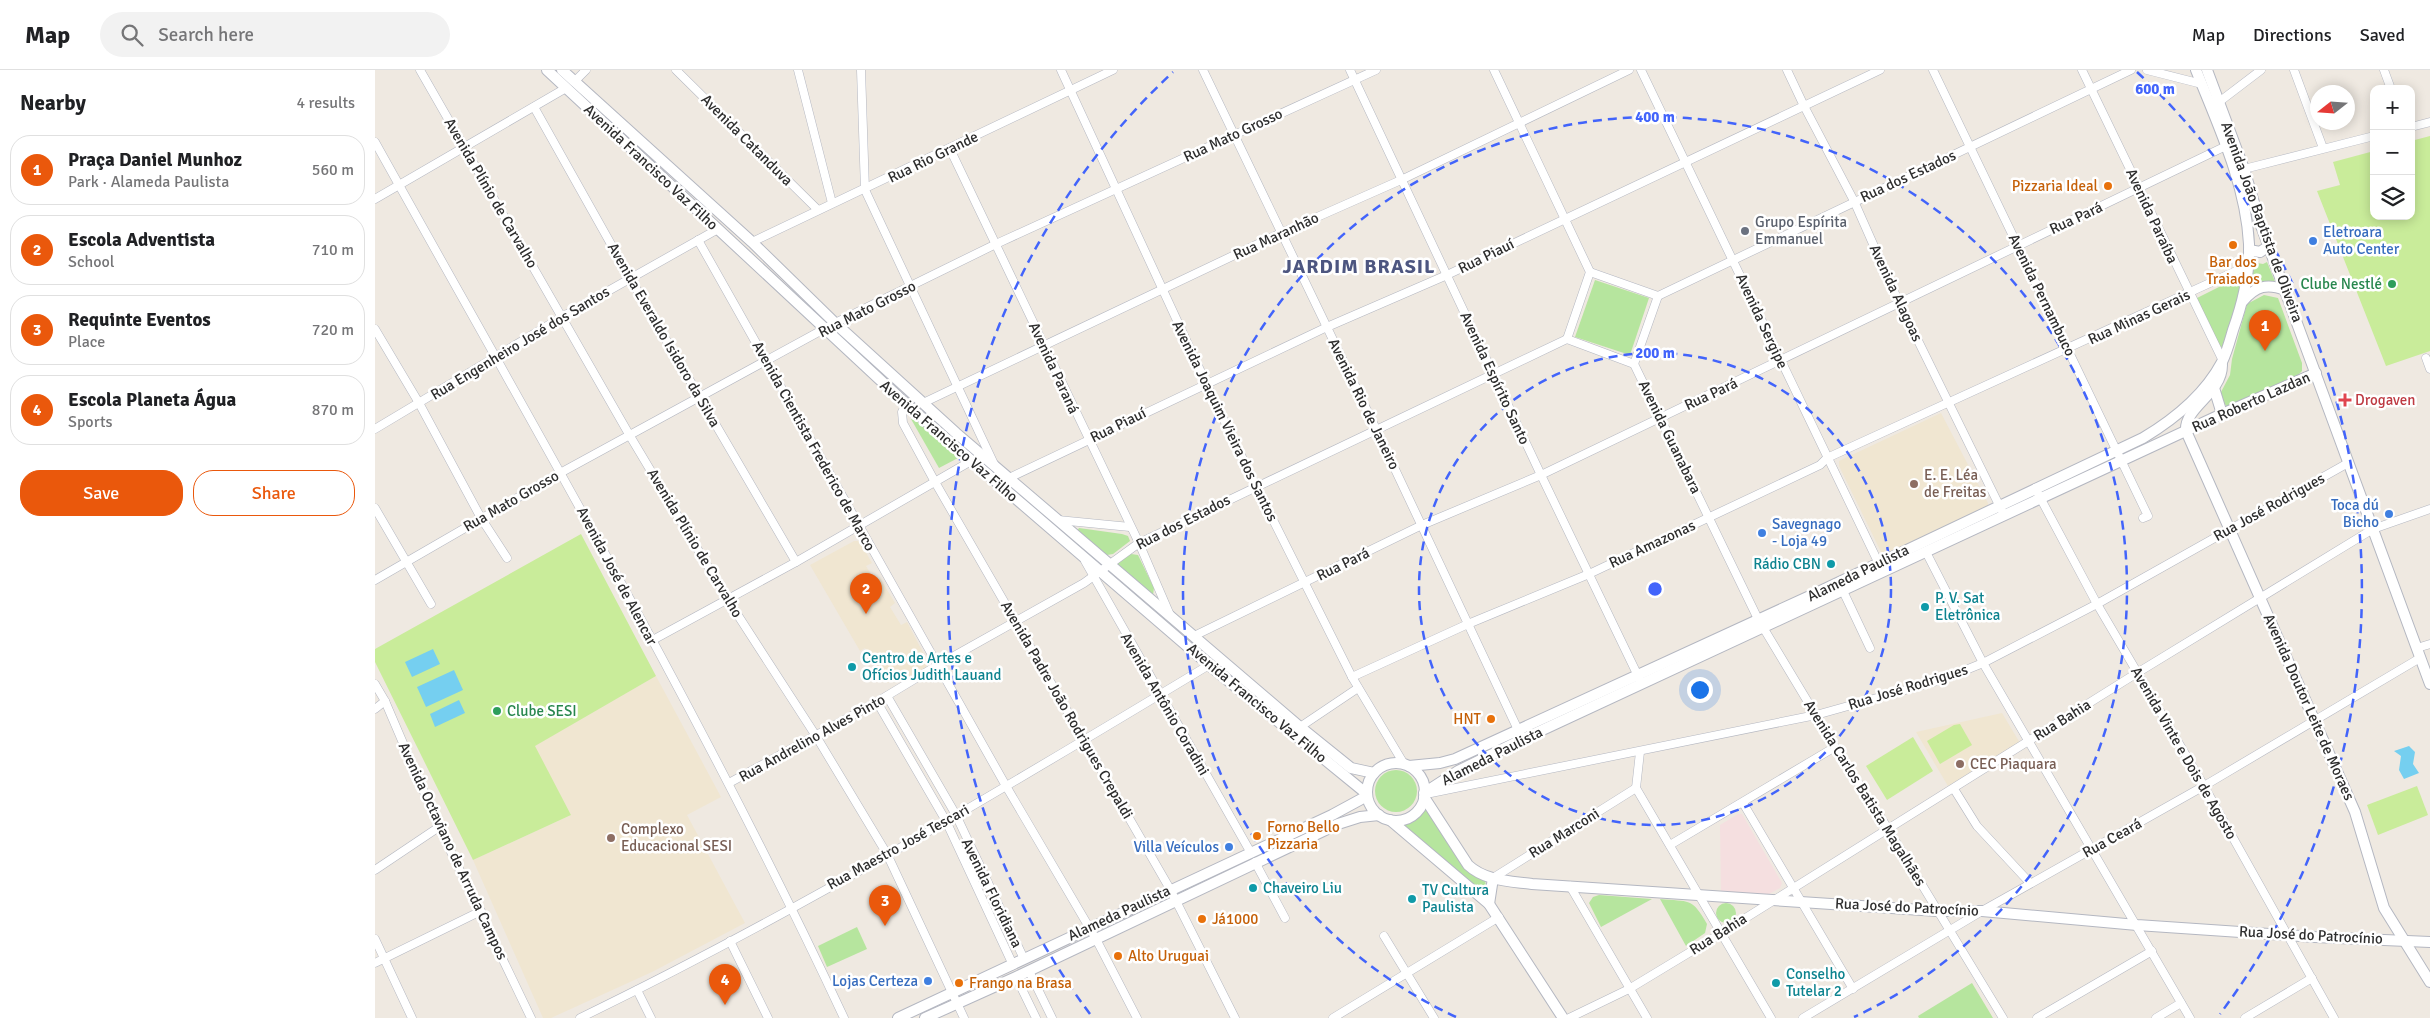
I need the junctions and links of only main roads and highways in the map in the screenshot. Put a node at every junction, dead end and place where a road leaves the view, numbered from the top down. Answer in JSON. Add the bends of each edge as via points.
{"nodes":[{"id":1,"x":547,"y":70,"type":"edge"},
{"id":2,"x":562,"y":70,"type":"edge"},
{"id":3,"x":2196,"y":70,"type":"edge"},
{"id":4,"x":2207,"y":70,"type":"edge"},
{"id":5,"x":570,"y":85,"type":"junction"},
{"id":6,"x":2269,"y":246,"type":"junction"},
{"id":7,"x":2249,"y":250,"type":"junction"},
{"id":8,"x":2285,"y":290,"type":"junction"},
{"id":9,"x":2243,"y":301,"type":"junction"},
{"id":10,"x":2223,"y":361,"type":"junction"},
{"id":11,"x":2317,"y":374,"type":"junction"},
{"id":12,"x":2214,"y":388,"type":"junction"},
{"id":13,"x":2223,"y":414,"type":"junction"},
{"id":14,"x":2186,"y":431,"type":"junction"},
{"id":15,"x":1881,"y":568,"type":"junction"},
{"id":16,"x":1102,"y":571,"type":"junction"},
{"id":17,"x":1761,"y":623,"type":"junction"},
{"id":18,"x":2430,"y":684,"type":"edge"},
{"id":19,"x":1520,"y":734,"type":"junction"},
{"id":20,"x":1406,"y":765,"type":"junction"},
{"id":21,"x":1374,"y":773,"type":"junction"},
{"id":22,"x":1367,"y":795,"type":"junction"},
{"id":23,"x":1424,"y":795,"type":"junction"},
{"id":24,"x":1379,"y":815,"type":"junction"},
{"id":25,"x":1390,"y":820,"type":"junction"},
{"id":26,"x":1253,"y":858,"type":"junction"},
{"id":27,"x":1493,"y":878,"type":"junction"},
{"id":28,"x":1489,"y":904,"type":"junction"},
{"id":29,"x":2405,"y":940,"type":"junction"},
{"id":30,"x":2430,"y":942,"type":"edge"},
{"id":31,"x":2430,"y":982,"type":"edge"},
{"id":32,"x":898,"y":1018,"type":"edge"},
{"id":33,"x":925,"y":1018,"type":"edge"},
{"id":34,"x":1563,"y":1018,"type":"edge"}],
"edges":[{"from":1,"to":5,"type":"main road","name":"Avenida Francisco Vaz Filho"},
{"from":2,"to":5,"type":"main road","name":"Avenida Francisco Vaz Filho"},
{"from":3,"to":7,"type":"main road","name":"Avenida João Baptista de Oliveira","via":[[2237,179]]},
{"from":4,"to":6,"type":"main road","name":"Avenida João Baptista de Oliveira"},
{"from":5,"to":16,"type":"main road","name":"Avenida Francisco Vaz Filho","via":[[718,229],[906,404]]},
{"from":5,"to":16,"type":"main road","name":"Avenida Francisco Vaz Filho","via":[[751,242],[923,403],[1058,520]]},
{"from":6,"to":7,"type":"main road","via":[[2260,252]]},
{"from":6,"to":8,"type":"main road","name":"Avenida João Baptista de Oliveira"},
{"from":7,"to":9,"type":"main road","name":"Avenida João Baptista de Oliveira"},
{"from":8,"to":9,"type":"main road","via":[[2266,286],[2258,288]]},
{"from":8,"to":11,"type":"main road","name":"Avenida João Baptista de Oliveira"},
{"from":9,"to":10,"type":"main road","name":"Alameda Paulista"},
{"from":10,"to":12,"type":"main road","via":[[2222,374]]},
{"from":10,"to":15,"type":"main road","name":"Alameda Paulista","via":[[2184,408],[2164,425],[2117,451],[1999,505]]},
{"from":11,"to":13,"type":"main road","name":"Rua Roberto Lazdan"},
{"from":11,"to":18,"type":"main road","name":"Avenida João Baptista de Oliveira"},
{"from":12,"to":13,"type":"main road"},
{"from":12,"to":14,"type":"main road","via":[[2187,419]]},
{"from":13,"to":14,"type":"main road","name":"Rua Roberto Lazdan"},
{"from":14,"to":15,"type":"main road","name":"Alameda Paulista","via":[[1926,552]]},
{"from":14,"to":29,"type":"main road","name":"Avenida Doutor Leite de Moraes","via":[[2355,812],[2384,908]]},
{"from":15,"to":17,"type":"main road","name":"Alameda Paulista"},
{"from":15,"to":17,"type":"main road","name":"Alameda Paulista","via":[[1843,591]]},
{"from":16,"to":21,"type":"main road","name":"Avenida Francisco Vaz Filho","via":[[1171,615],[1351,768]]},
{"from":16,"to":22,"type":"main road","name":"Avenida Francisco Vaz Filho","via":[[1209,665]]},
{"from":17,"to":19,"type":"main road","name":"Alameda Paulista","via":[[1638,674]]},
{"from":17,"to":19,"type":"main road","name":"Alameda Paulista","via":[[1643,684]]},
{"from":19,"to":20,"type":"main road","name":"Alameda Paulista","via":[[1455,759]]},
{"from":19,"to":23,"type":"main road","name":"Alameda Paulista"},
{"from":20,"to":21,"type":"main road","via":[[1387,764]]},
{"from":20,"to":23,"type":"main road","via":[[1421,777]]},
{"from":21,"to":22,"type":"main road"},
{"from":22,"to":24,"type":"main road"},
{"from":22,"to":26,"type":"main road","name":"Alameda Paulista"},
{"from":23,"to":25,"type":"main road","via":[[1416,813],[1408,818]]},
{"from":23,"to":27,"type":"main road","name":"Rua José do Patrocínio","via":[[1468,865]]},
{"from":24,"to":25,"type":"main road"},
{"from":24,"to":26,"type":"main road","name":"Alameda Paulista","via":[[1338,824]]},
{"from":25,"to":28,"type":"main road"},
{"from":26,"to":32,"type":"main road","name":"Alameda Paulista","via":[[1170,889]]},
{"from":26,"to":33,"type":"main road","name":"Alameda Paulista","via":[[1176,900]]},
{"from":27,"to":28,"type":"main road"},
{"from":27,"to":29,"type":"main road","name":"Rua José do Patrocínio","via":[[1771,900],[1982,911],[2137,925]]},
{"from":28,"to":34,"type":"main road"},
{"from":29,"to":30,"type":"main road","name":"Rua José do Patrocínio"},
{"from":29,"to":31,"type":"main road","name":"Avenida Doutor Leite de Moraes"}]}
